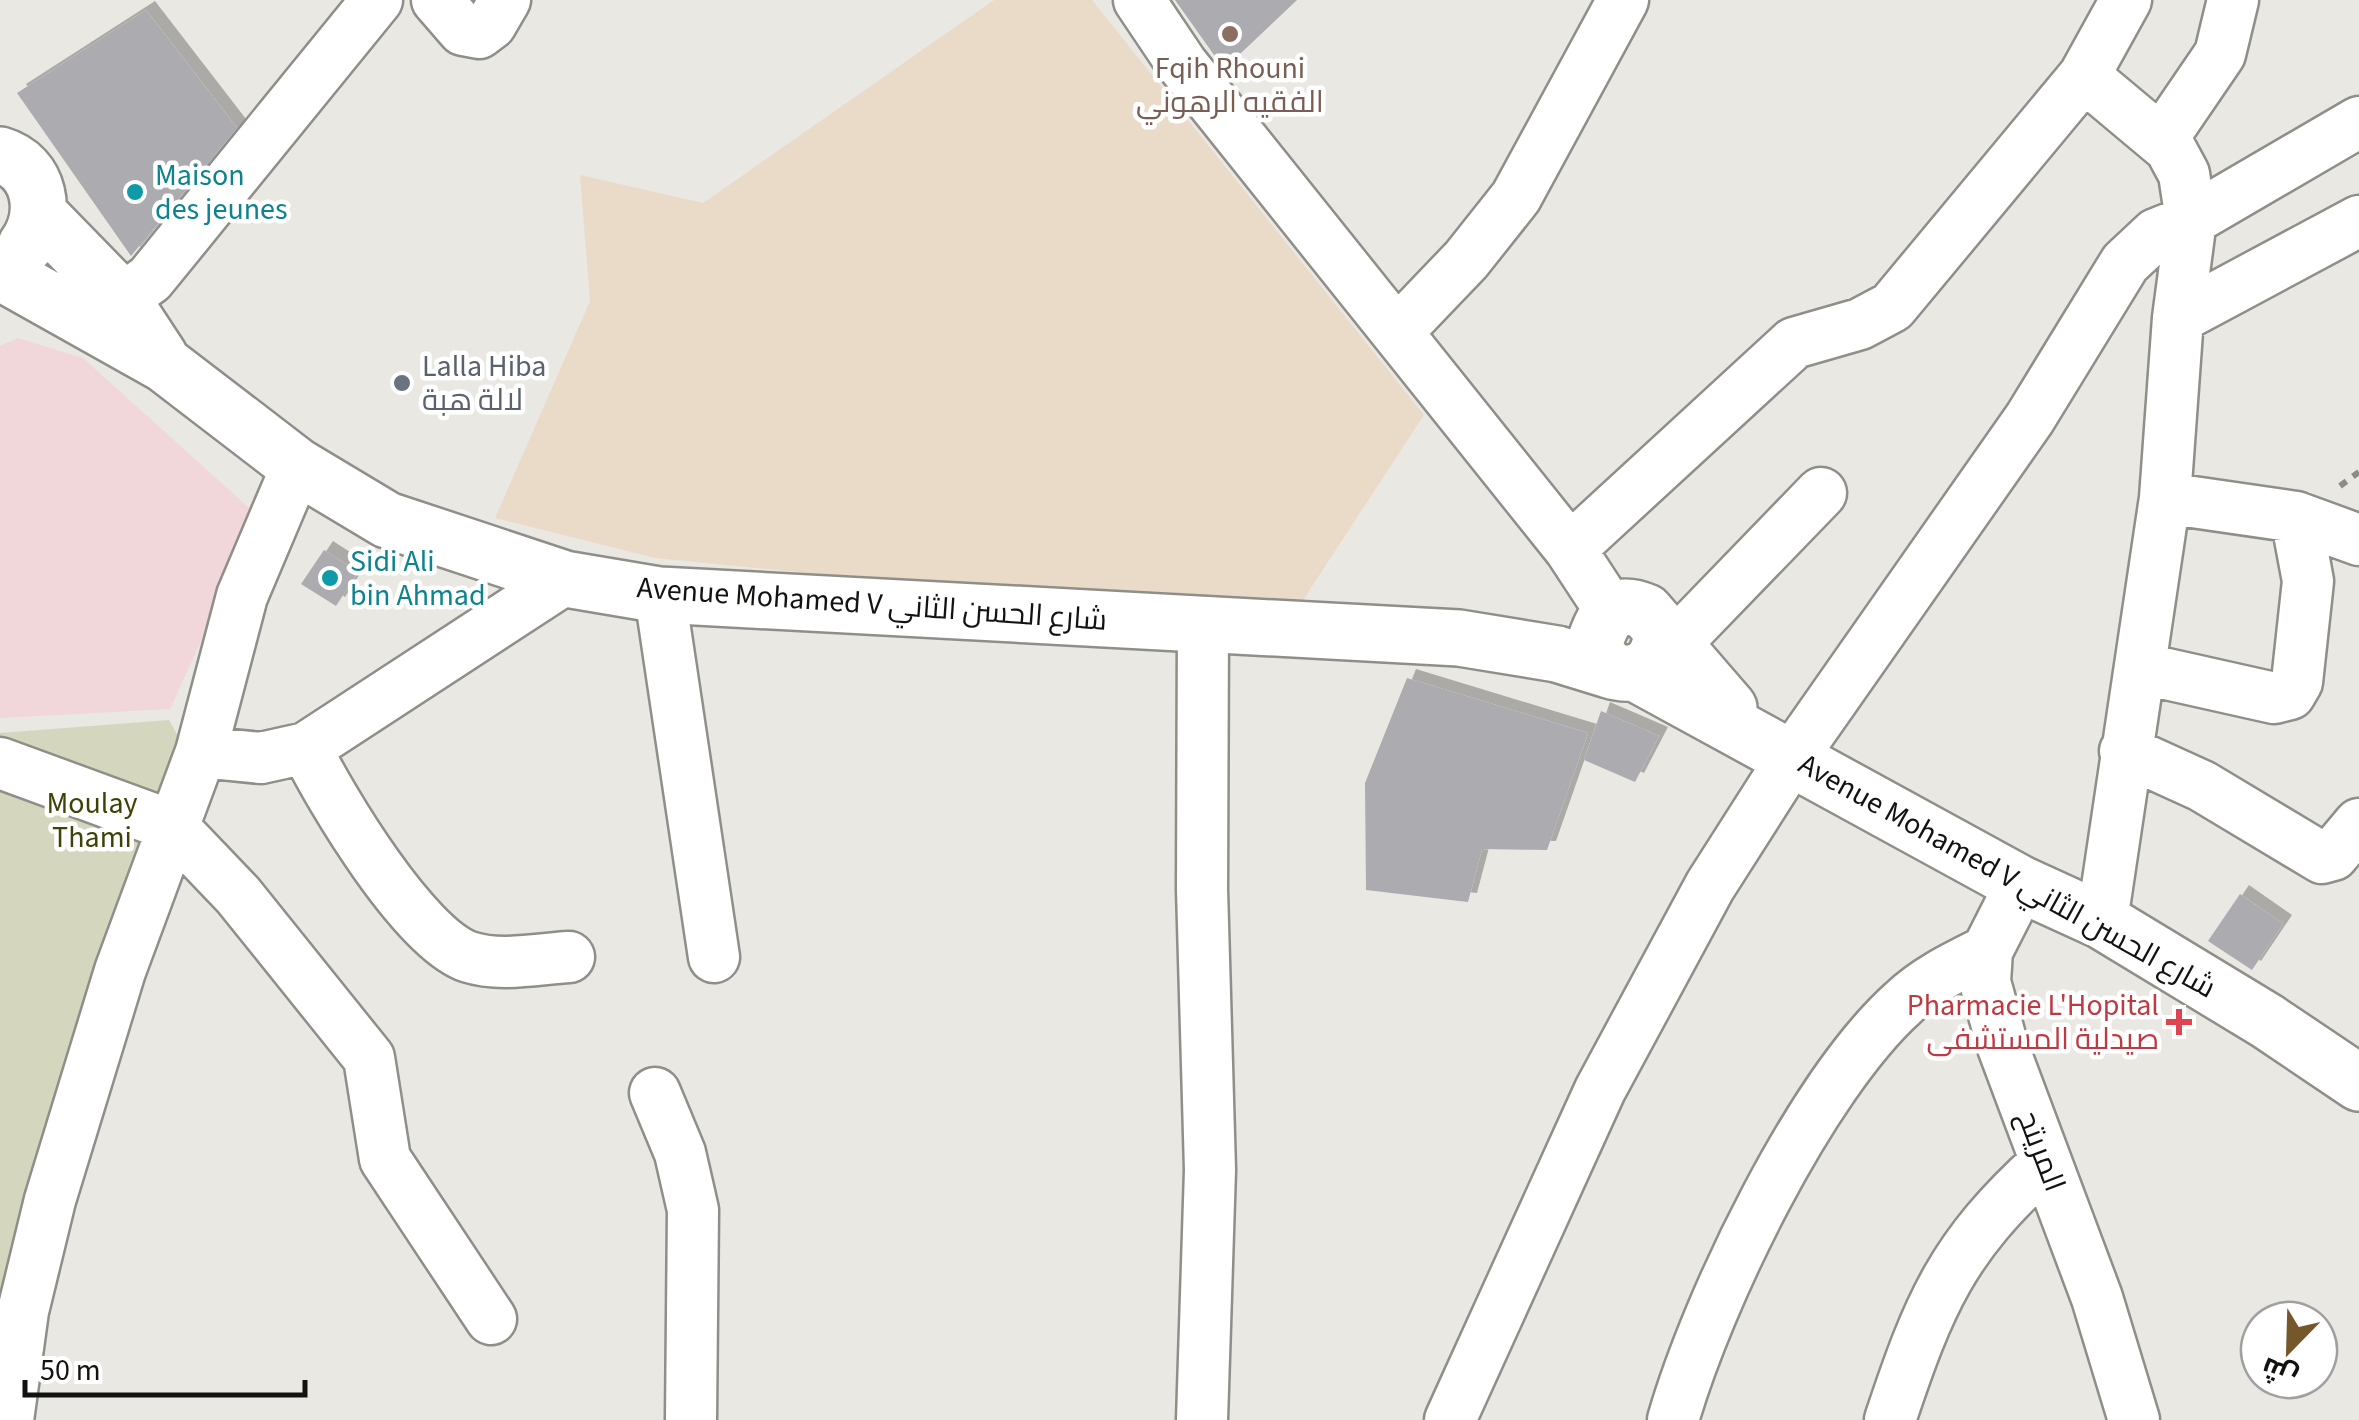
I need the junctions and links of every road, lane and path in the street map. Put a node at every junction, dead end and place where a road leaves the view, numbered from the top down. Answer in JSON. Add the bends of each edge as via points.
{"nodes":[{"id":1,"x":376,"y":0,"type":"edge"},
{"id":2,"x":437,"y":0,"type":"edge"},
{"id":3,"x":505,"y":0,"type":"edge"},
{"id":4,"x":1139,"y":0,"type":"edge"},
{"id":5,"x":1623,"y":0,"type":"edge"},
{"id":6,"x":2126,"y":0,"type":"edge"},
{"id":7,"x":2233,"y":0,"type":"edge"},
{"id":8,"x":2084,"y":76,"type":"junction"},
{"id":9,"x":2359,"y":122,"type":"edge"},
{"id":10,"x":2162,"y":140,"type":"junction"},
{"id":11,"x":3,"y":152,"type":"edge"},
{"id":12,"x":40,"y":214,"type":"junction"},
{"id":13,"x":2191,"y":220,"type":"junction"},
{"id":14,"x":2359,"y":221,"type":"edge"},
{"id":15,"x":0,"y":262,"type":"edge"},
{"id":16,"x":0,"y":272,"type":"edge"},
{"id":17,"x":122,"y":299,"type":"junction"},
{"id":18,"x":2178,"y":318,"type":"junction"},
{"id":19,"x":1398,"y":331,"type":"junction"},
{"id":20,"x":164,"y":364,"type":"junction"},
{"id":21,"x":297,"y":466,"type":"junction"},
{"id":22,"x":1821,"y":492,"type":"dead end"},
{"id":23,"x":2164,"y":498,"type":"junction"},
{"id":24,"x":2296,"y":517,"type":"junction"},
{"id":25,"x":2359,"y":540,"type":"edge"},
{"id":26,"x":1570,"y":550,"type":"junction"},
{"id":27,"x":566,"y":578,"type":"junction"},
{"id":28,"x":660,"y":595,"type":"junction"},
{"id":29,"x":1606,"y":614,"type":"junction"},
{"id":30,"x":1204,"y":623,"type":"junction"},
{"id":31,"x":1459,"y":638,"type":"junction"},
{"id":32,"x":1645,"y":656,"type":"junction"},
{"id":33,"x":2140,"y":668,"type":"junction"},
{"id":34,"x":1773,"y":747,"type":"junction"},
{"id":35,"x":306,"y":748,"type":"junction"},
{"id":36,"x":2125,"y":751,"type":"junction"},
{"id":37,"x":201,"y":752,"type":"junction"},
{"id":38,"x":0,"y":763,"type":"edge"},
{"id":39,"x":172,"y":826,"type":"junction"},
{"id":40,"x":2355,"y":838,"type":"edge"},
{"id":41,"x":2020,"y":884,"type":"junction"},
{"id":42,"x":2102,"y":921,"type":"junction"},
{"id":43,"x":1987,"y":951,"type":"junction"},
{"id":44,"x":569,"y":956,"type":"dead end"},
{"id":45,"x":714,"y":957,"type":"dead end"},
{"id":46,"x":2359,"y":1083,"type":"edge"},
{"id":47,"x":656,"y":1093,"type":"dead end"},
{"id":48,"x":2044,"y":1163,"type":"junction"},
{"id":49,"x":491,"y":1319,"type":"dead end"},
{"id":50,"x":8,"y":1420,"type":"edge"},
{"id":51,"x":691,"y":1420,"type":"edge"},
{"id":52,"x":1202,"y":1420,"type":"edge"},
{"id":53,"x":1450,"y":1420,"type":"edge"},
{"id":54,"x":1673,"y":1420,"type":"edge"},
{"id":55,"x":1890,"y":1420,"type":"edge"},
{"id":56,"x":2134,"y":1420,"type":"edge"}],
"edges":[{"from":1,"to":17,"type":"street","via":[[150,279]]},
{"from":2,"to":3,"type":"street","via":[[463,30],[478,33]]},
{"from":4,"to":19,"type":"street","via":[[1182,64]]},
{"from":5,"to":19,"type":"street","via":[[1516,197]]},
{"from":6,"to":8,"type":"street"},
{"from":7,"to":10,"type":"street","via":[[2220,54]]},
{"from":8,"to":10,"type":"street"},
{"from":8,"to":26,"type":"street","via":[[1892,307],[1794,343]]},
{"from":9,"to":13,"type":"street"},
{"from":10,"to":13,"type":"street","via":[[2184,174]]},
{"from":11,"to":12,"type":"main road","via":[[27,172]]},
{"from":12,"to":15,"type":"main road","via":[[28,244]]},
{"from":12,"to":17,"type":"main road","name":"Avenue Mohamed V شارع الحسن الثاني"},
{"from":13,"to":18,"type":"street"},
{"from":13,"to":34,"type":"street","via":[[2156,234],[2125,262],[2030,418]]},
{"from":14,"to":18,"type":"street"},
{"from":16,"to":20,"type":"main road","name":"Avenue Mohamed V شارع الحسن الثاني"},
{"from":17,"to":20,"type":"main road","name":"Avenue Mohamed V شارع الحسن الثاني"},
{"from":18,"to":23,"type":"street"},
{"from":19,"to":26,"type":"street"},
{"from":20,"to":21,"type":"main road","name":"Avenue Mohamed V شارع الحسن الثاني"},
{"from":21,"to":27,"type":"main road","name":"Avenue Mohamed V شارع الحسن الثاني","via":[[387,520]]},
{"from":21,"to":37,"type":"street","via":[[242,596]]},
{"from":22,"to":32,"type":"street"},
{"from":23,"to":24,"type":"street"},
{"from":23,"to":33,"type":"street"},
{"from":24,"to":25,"type":"street"},
{"from":24,"to":33,"type":"street","via":[[2308,581],[2297,682],[2290,694],[2274,698]]},
{"from":26,"to":29,"type":"street"},
{"from":27,"to":28,"type":"main road","name":"Avenue Mohamed V شارع الحسن الثاني"},
{"from":27,"to":35,"type":"street"},
{"from":28,"to":30,"type":"main road","name":"Avenue Mohamed V شارع الحسن الثاني"},
{"from":28,"to":45,"type":"street"},
{"from":29,"to":31,"type":"main road","name":"Avenue Mohamed V شارع الحسن الثاني"},
{"from":29,"to":32,"type":"main road","via":[[1622,606],[1646,612]]},
{"from":30,"to":31,"type":"main road","name":"Avenue Mohamed V شارع الحسن الثاني"},
{"from":30,"to":52,"type":"street","via":[[1210,1170]]},
{"from":31,"to":32,"type":"main road","name":"Avenue Mohamed V شارع الحسن الثاني","via":[[1557,654]]},
{"from":32,"to":34,"type":"main road","name":"Avenue Mohamed V شارع الحسن الثاني"},
{"from":33,"to":36,"type":"street"},
{"from":34,"to":41,"type":"main road","name":"Avenue Mohamed V شارع الحسن الثاني"},
{"from":34,"to":53,"type":"street","via":[[1710,886],[1600,1090]]},
{"from":35,"to":37,"type":"street","via":[[261,758]]},
{"from":35,"to":44,"type":"street","via":[[339,814],[454,951],[500,962]]},
{"from":36,"to":40,"type":"street","via":[[2202,786],[2312,854],[2327,858]]},
{"from":36,"to":42,"type":"street"},
{"from":37,"to":39,"type":"street"},
{"from":38,"to":39,"type":"street"},
{"from":39,"to":49,"type":"street","via":[[238,895],[369,1058],[386,1159]]},
{"from":39,"to":50,"type":"street","via":[[50,1200],[23,1311]]},
{"from":41,"to":42,"type":"main road","name":"Avenue Mohamed V شارع الحسن الثاني"},
{"from":41,"to":43,"type":"street"},
{"from":42,"to":46,"type":"main road","name":"Avenue Mohamed V شارع الحسن الثاني"},
{"from":43,"to":48,"type":"street","name":"المريتح","via":[[1985,982]]},
{"from":43,"to":54,"type":"street","via":[[1900,1005],[1807,1128],[1740,1256]]},
{"from":47,"to":51,"type":"street","via":[[693,1210]]},
{"from":48,"to":55,"type":"street","via":[[1996,1206],[1962,1249],[1931,1305]]},
{"from":48,"to":56,"type":"street","name":"المريتح","via":[[2097,1298]]}]}
